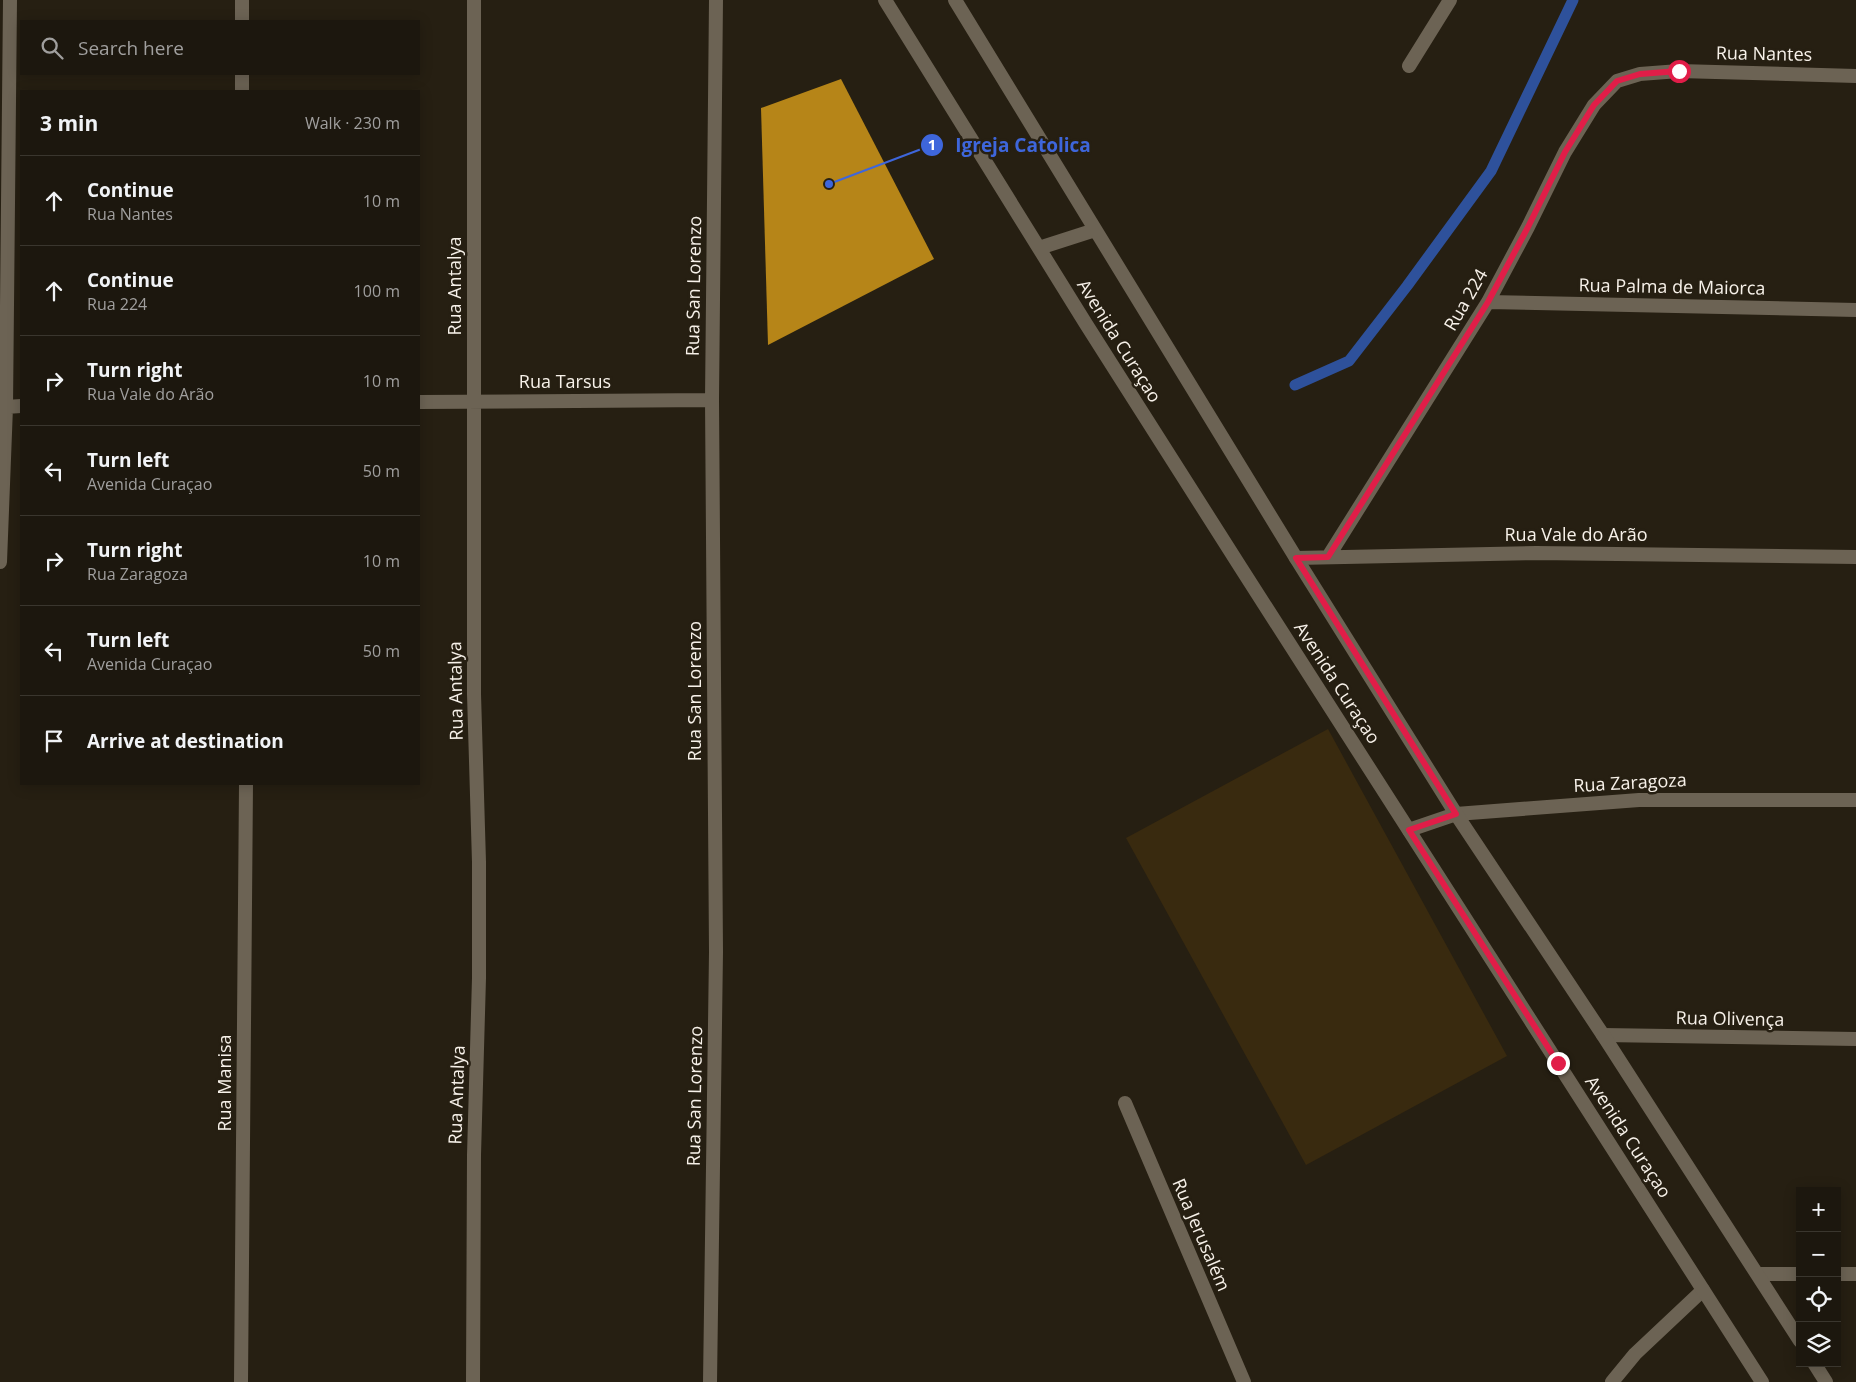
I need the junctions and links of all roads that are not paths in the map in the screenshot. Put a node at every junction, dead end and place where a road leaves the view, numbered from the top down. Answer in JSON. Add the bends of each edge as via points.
{"nodes":[{"id":1,"x":10,"y":0,"type":"edge"},
{"id":2,"x":242,"y":0,"type":"edge"},
{"id":3,"x":474,"y":0,"type":"edge"},
{"id":4,"x":716,"y":0,"type":"edge"},
{"id":5,"x":885,"y":0,"type":"edge"},
{"id":6,"x":955,"y":0,"type":"edge"},
{"id":7,"x":1450,"y":0,"type":"edge"},
{"id":8,"x":242,"y":20,"type":"edge"},
{"id":9,"x":1409,"y":66,"type":"dead end"},
{"id":10,"x":1640,"y":74,"type":"joint"},
{"id":11,"x":242,"y":75,"type":"edge"},
{"id":12,"x":1856,"y":76,"type":"edge"},
{"id":13,"x":242,"y":90,"type":"edge"},
{"id":14,"x":5,"y":149,"type":"edge"},
{"id":15,"x":1095,"y":230,"type":"junction"},
{"id":16,"x":1039,"y":248,"type":"junction"},
{"id":17,"x":1488,"y":302,"type":"junction"},
{"id":18,"x":1856,"y":310,"type":"edge"},
{"id":19,"x":3,"y":383,"type":"edge"},
{"id":20,"x":712,"y":400,"type":"junction"},
{"id":21,"x":420,"y":402,"type":"edge"},
{"id":22,"x":474,"y":402,"type":"junction"},
{"id":23,"x":20,"y":406,"type":"edge"},
{"id":24,"x":6,"y":407,"type":"junction"},
{"id":25,"x":1328,"y":557,"type":"junction"},
{"id":26,"x":1856,"y":557,"type":"edge"},
{"id":27,"x":1296,"y":558,"type":"junction"},
{"id":28,"x":0,"y":562,"type":"edge"},
{"id":29,"x":246,"y":785,"type":"edge"},
{"id":30,"x":1856,"y":800,"type":"edge"},
{"id":31,"x":1456,"y":814,"type":"junction"},
{"id":32,"x":1409,"y":830,"type":"junction"},
{"id":33,"x":1603,"y":1035,"type":"junction"},
{"id":34,"x":1856,"y":1039,"type":"edge"},
{"id":35,"x":1125,"y":1103,"type":"dead end"},
{"id":36,"x":1758,"y":1274,"type":"junction"},
{"id":37,"x":1796,"y":1274,"type":"edge"},
{"id":38,"x":1841,"y":1274,"type":"edge"},
{"id":39,"x":1856,"y":1274,"type":"edge"},
{"id":40,"x":1703,"y":1290,"type":"junction"},
{"id":41,"x":1796,"y":1335,"type":"edge"},
{"id":42,"x":1817,"y":1367,"type":"edge"},
{"id":43,"x":241,"y":1382,"type":"edge"},
{"id":44,"x":473,"y":1382,"type":"edge"},
{"id":45,"x":710,"y":1382,"type":"edge"},
{"id":46,"x":1244,"y":1382,"type":"edge"},
{"id":47,"x":1612,"y":1382,"type":"edge"},
{"id":48,"x":1762,"y":1382,"type":"edge"},
{"id":49,"x":1826,"y":1382,"type":"edge"}],
"edges":[{"from":1,"to":14,"type":"street"},
{"from":2,"to":8,"type":"street"},
{"from":3,"to":22,"type":"street","name":"Rua Antalya"},
{"from":4,"to":20,"type":"street","name":"Rua San Lorenzo"},
{"from":5,"to":16,"type":"street","name":"Avenida Curaçao"},
{"from":6,"to":15,"type":"street","name":"Avenida Curaçao"},
{"from":7,"to":9,"type":"street"},
{"from":10,"to":12,"type":"street","name":"Rua Nantes","via":[[1679,71]]},
{"from":10,"to":17,"type":"street","name":"Rua 224","via":[[1617,81],[1594,105],[1565,152]]},
{"from":11,"to":13,"type":"street"},
{"from":14,"to":19,"type":"street"},
{"from":15,"to":16,"type":"street"},
{"from":15,"to":27,"type":"street","name":"Avenida Curaçao"},
{"from":16,"to":32,"type":"street","name":"Avenida Curaçao"},
{"from":17,"to":18,"type":"street","name":"Rua Palma de Maiorca"},
{"from":17,"to":25,"type":"street","name":"Rua 224"},
{"from":19,"to":24,"type":"street"},
{"from":20,"to":22,"type":"street","name":"Rua Tarsus"},
{"from":20,"to":45,"type":"street","name":"Rua San Lorenzo","via":[[716,952]]},
{"from":21,"to":22,"type":"street","name":"Rua Tarsus"},
{"from":22,"to":44,"type":"street","name":"Rua Antalya","via":[[479,978]]},
{"from":23,"to":24,"type":"street"},
{"from":24,"to":28,"type":"street"},
{"from":25,"to":26,"type":"street","name":"Rua Vale do Arão","via":[[1536,553]]},
{"from":25,"to":27,"type":"street","name":"Rua Vale do Arão"},
{"from":27,"to":31,"type":"street","name":"Avenida Curaçao"},
{"from":29,"to":43,"type":"street","name":"Rua Manisa"},
{"from":30,"to":31,"type":"street","name":"Rua Zaragoza","via":[[1639,800]]},
{"from":31,"to":32,"type":"street","name":"Rua Zaragoza"},
{"from":31,"to":33,"type":"street","name":"Avenida Curaçao"},
{"from":32,"to":40,"type":"street","name":"Avenida Curaçao"},
{"from":33,"to":34,"type":"street","name":"Rua Olivença"},
{"from":33,"to":36,"type":"street","name":"Avenida Curaçao"},
{"from":35,"to":46,"type":"street","name":"Rua Jerusalém"},
{"from":36,"to":37,"type":"street"},
{"from":36,"to":41,"type":"street","name":"Avenida Curaçao"},
{"from":38,"to":39,"type":"street"},
{"from":40,"to":47,"type":"street","via":[[1635,1354]]},
{"from":40,"to":48,"type":"street","name":"Avenida Curaçao"},
{"from":42,"to":49,"type":"street"}]}
